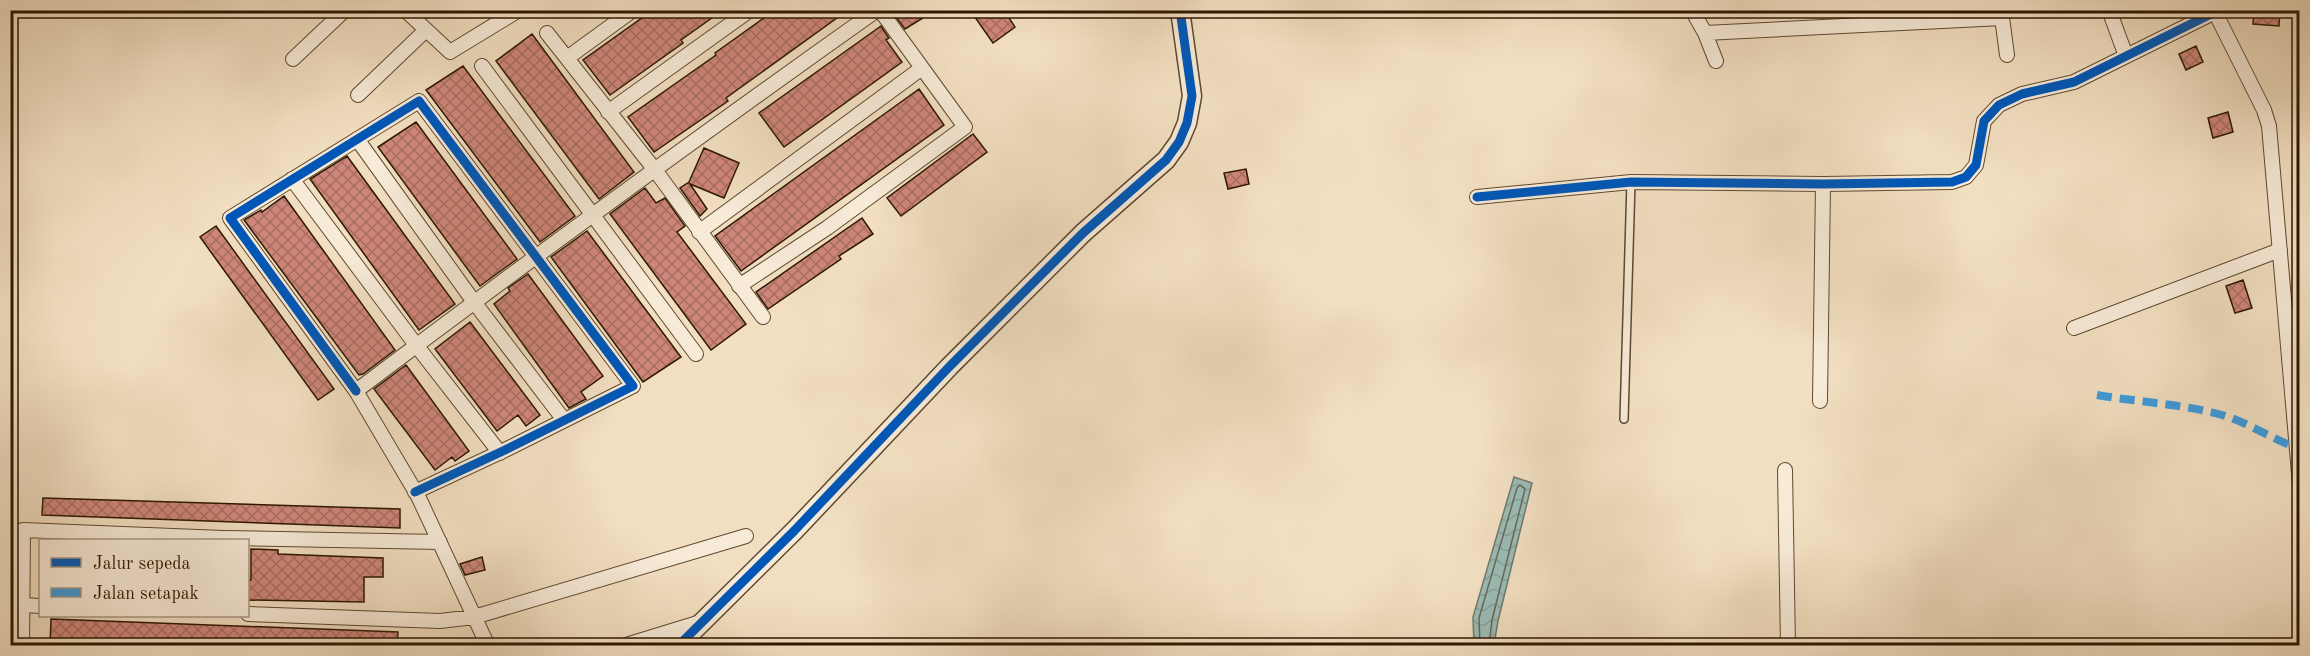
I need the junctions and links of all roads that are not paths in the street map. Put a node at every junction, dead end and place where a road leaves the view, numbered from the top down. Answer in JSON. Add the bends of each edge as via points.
{"nodes":[{"id":1,"x":345,"y":10,"type":"edge"},
{"id":2,"x":405,"y":10,"type":"edge"},
{"id":3,"x":519,"y":10,"type":"edge"},
{"id":4,"x":633,"y":10,"type":"edge"},
{"id":5,"x":750,"y":10,"type":"edge"},
{"id":6,"x":879,"y":10,"type":"edge"},
{"id":7,"x":1180,"y":10,"type":"edge"},
{"id":8,"x":1692,"y":10,"type":"edge"},
{"id":9,"x":2109,"y":10,"type":"edge"},
{"id":10,"x":2215,"y":11,"type":"edge"},
{"id":11,"x":2001,"y":14,"type":"edge"},
{"id":12,"x":426,"y":30,"type":"junction"},
{"id":13,"x":547,"y":33,"type":"dead end"},
{"id":14,"x":1705,"y":33,"type":"junction"},
{"id":15,"x":2007,"y":55,"type":"dead end"},
{"id":16,"x":2126,"y":56,"type":"junction"},
{"id":17,"x":567,"y":58,"type":"junction"},
{"id":18,"x":293,"y":59,"type":"dead end"},
{"id":19,"x":1716,"y":61,"type":"dead end"},
{"id":20,"x":482,"y":66,"type":"dead end"},
{"id":21,"x":922,"y":68,"type":"junction"},
{"id":22,"x":358,"y":96,"type":"dead end"},
{"id":23,"x":608,"y":112,"type":"junction"},
{"id":24,"x":357,"y":139,"type":"junction"},
{"id":25,"x":655,"y":170,"type":"junction"},
{"id":26,"x":292,"y":179,"type":"junction"},
{"id":27,"x":1630,"y":182,"type":"junction"},
{"id":28,"x":1823,"y":184,"type":"junction"},
{"id":29,"x":1477,"y":197,"type":"dead end"},
{"id":30,"x":593,"y":215,"type":"junction"},
{"id":31,"x":699,"y":232,"type":"junction"},
{"id":32,"x":2280,"y":250,"type":"junction"},
{"id":33,"x":534,"y":257,"type":"junction"},
{"id":34,"x":740,"y":286,"type":"junction"},
{"id":35,"x":474,"y":302,"type":"junction"},
{"id":36,"x":763,"y":317,"type":"dead end"},
{"id":37,"x":2074,"y":328,"type":"dead end"},
{"id":38,"x":416,"y":345,"type":"junction"},
{"id":39,"x":696,"y":354,"type":"dead end"},
{"id":40,"x":356,"y":391,"type":"junction"},
{"id":41,"x":1820,"y":401,"type":"dead end"},
{"id":42,"x":1624,"y":419,"type":"dead end"},
{"id":43,"x":564,"y":420,"type":"junction"},
{"id":44,"x":500,"y":453,"type":"junction"},
{"id":45,"x":1785,"y":470,"type":"dead end"},
{"id":46,"x":2300,"y":485,"type":"edge"},
{"id":47,"x":416,"y":492,"type":"junction"},
{"id":48,"x":746,"y":536,"type":"dead end"},
{"id":49,"x":440,"y":542,"type":"junction"},
{"id":50,"x":22,"y":605,"type":"junction"},
{"id":51,"x":39,"y":606,"type":"edge"},
{"id":52,"x":249,"y":614,"type":"edge"},
{"id":53,"x":474,"y":617,"type":"junction"},
{"id":54,"x":703,"y":621,"type":"junction"},
{"id":55,"x":22,"y":645,"type":"edge"},
{"id":56,"x":488,"y":645,"type":"edge"},
{"id":57,"x":623,"y":645,"type":"edge"},
{"id":58,"x":678,"y":645,"type":"edge"},
{"id":59,"x":1788,"y":645,"type":"edge"}],
"edges":[{"from":1,"to":18,"type":"street"},
{"from":2,"to":12,"type":"street"},
{"from":3,"to":12,"type":"street","via":[[450,52]]},
{"from":4,"to":17,"type":"street"},
{"from":5,"to":23,"type":"street"},
{"from":6,"to":21,"type":"street"},
{"from":6,"to":25,"type":"street"},
{"from":7,"to":54,"type":"street","via":[[1192,96],[1187,123],[1166,160],[1066,249]]},
{"from":8,"to":14,"type":"street"},
{"from":9,"to":16,"type":"street"},
{"from":10,"to":16,"type":"street"},
{"from":10,"to":32,"type":"street","via":[[2269,126]]},
{"from":11,"to":14,"type":"street"},
{"from":11,"to":15,"type":"street"},
{"from":12,"to":22,"type":"street"},
{"from":13,"to":17,"type":"street"},
{"from":14,"to":19,"type":"street"},
{"from":16,"to":28,"type":"street","via":[[2074,82],[2022,94],[1999,105],[1984,121],[1976,165],[1966,177],[1952,182]]},
{"from":17,"to":23,"type":"street"},
{"from":20,"to":30,"type":"street"},
{"from":21,"to":31,"type":"street"},
{"from":21,"to":34,"type":"street","via":[[964,128]]},
{"from":23,"to":25,"type":"street"},
{"from":24,"to":26,"type":"street"},
{"from":24,"to":33,"type":"street","via":[[419,101]]},
{"from":24,"to":35,"type":"street"},
{"from":25,"to":30,"type":"street"},
{"from":25,"to":31,"type":"street"},
{"from":26,"to":38,"type":"street"},
{"from":26,"to":40,"type":"street","via":[[230,218]]},
{"from":27,"to":28,"type":"street"},
{"from":27,"to":29,"type":"street"},
{"from":27,"to":42,"type":"lane"},
{"from":28,"to":41,"type":"street"},
{"from":30,"to":33,"type":"street"},
{"from":30,"to":39,"type":"street"},
{"from":31,"to":34,"type":"street"},
{"from":32,"to":37,"type":"street"},
{"from":32,"to":46,"type":"street"},
{"from":33,"to":35,"type":"street"},
{"from":33,"to":43,"type":"street","via":[[633,386]]},
{"from":34,"to":36,"type":"street"},
{"from":35,"to":38,"type":"street"},
{"from":35,"to":43,"type":"street"},
{"from":38,"to":40,"type":"street"},
{"from":38,"to":44,"type":"street"},
{"from":40,"to":47,"type":"street"},
{"from":43,"to":44,"type":"street"},
{"from":44,"to":47,"type":"street"},
{"from":45,"to":59,"type":"street"},
{"from":47,"to":49,"type":"street"},
{"from":48,"to":53,"type":"street"},
{"from":49,"to":50,"type":"street","via":[[23,530]]},
{"from":49,"to":53,"type":"street"},
{"from":50,"to":51,"type":"street"},
{"from":50,"to":55,"type":"street"},
{"from":52,"to":53,"type":"street","via":[[440,621]]},
{"from":53,"to":56,"type":"street"},
{"from":54,"to":57,"type":"street"},
{"from":54,"to":58,"type":"street"}]}
